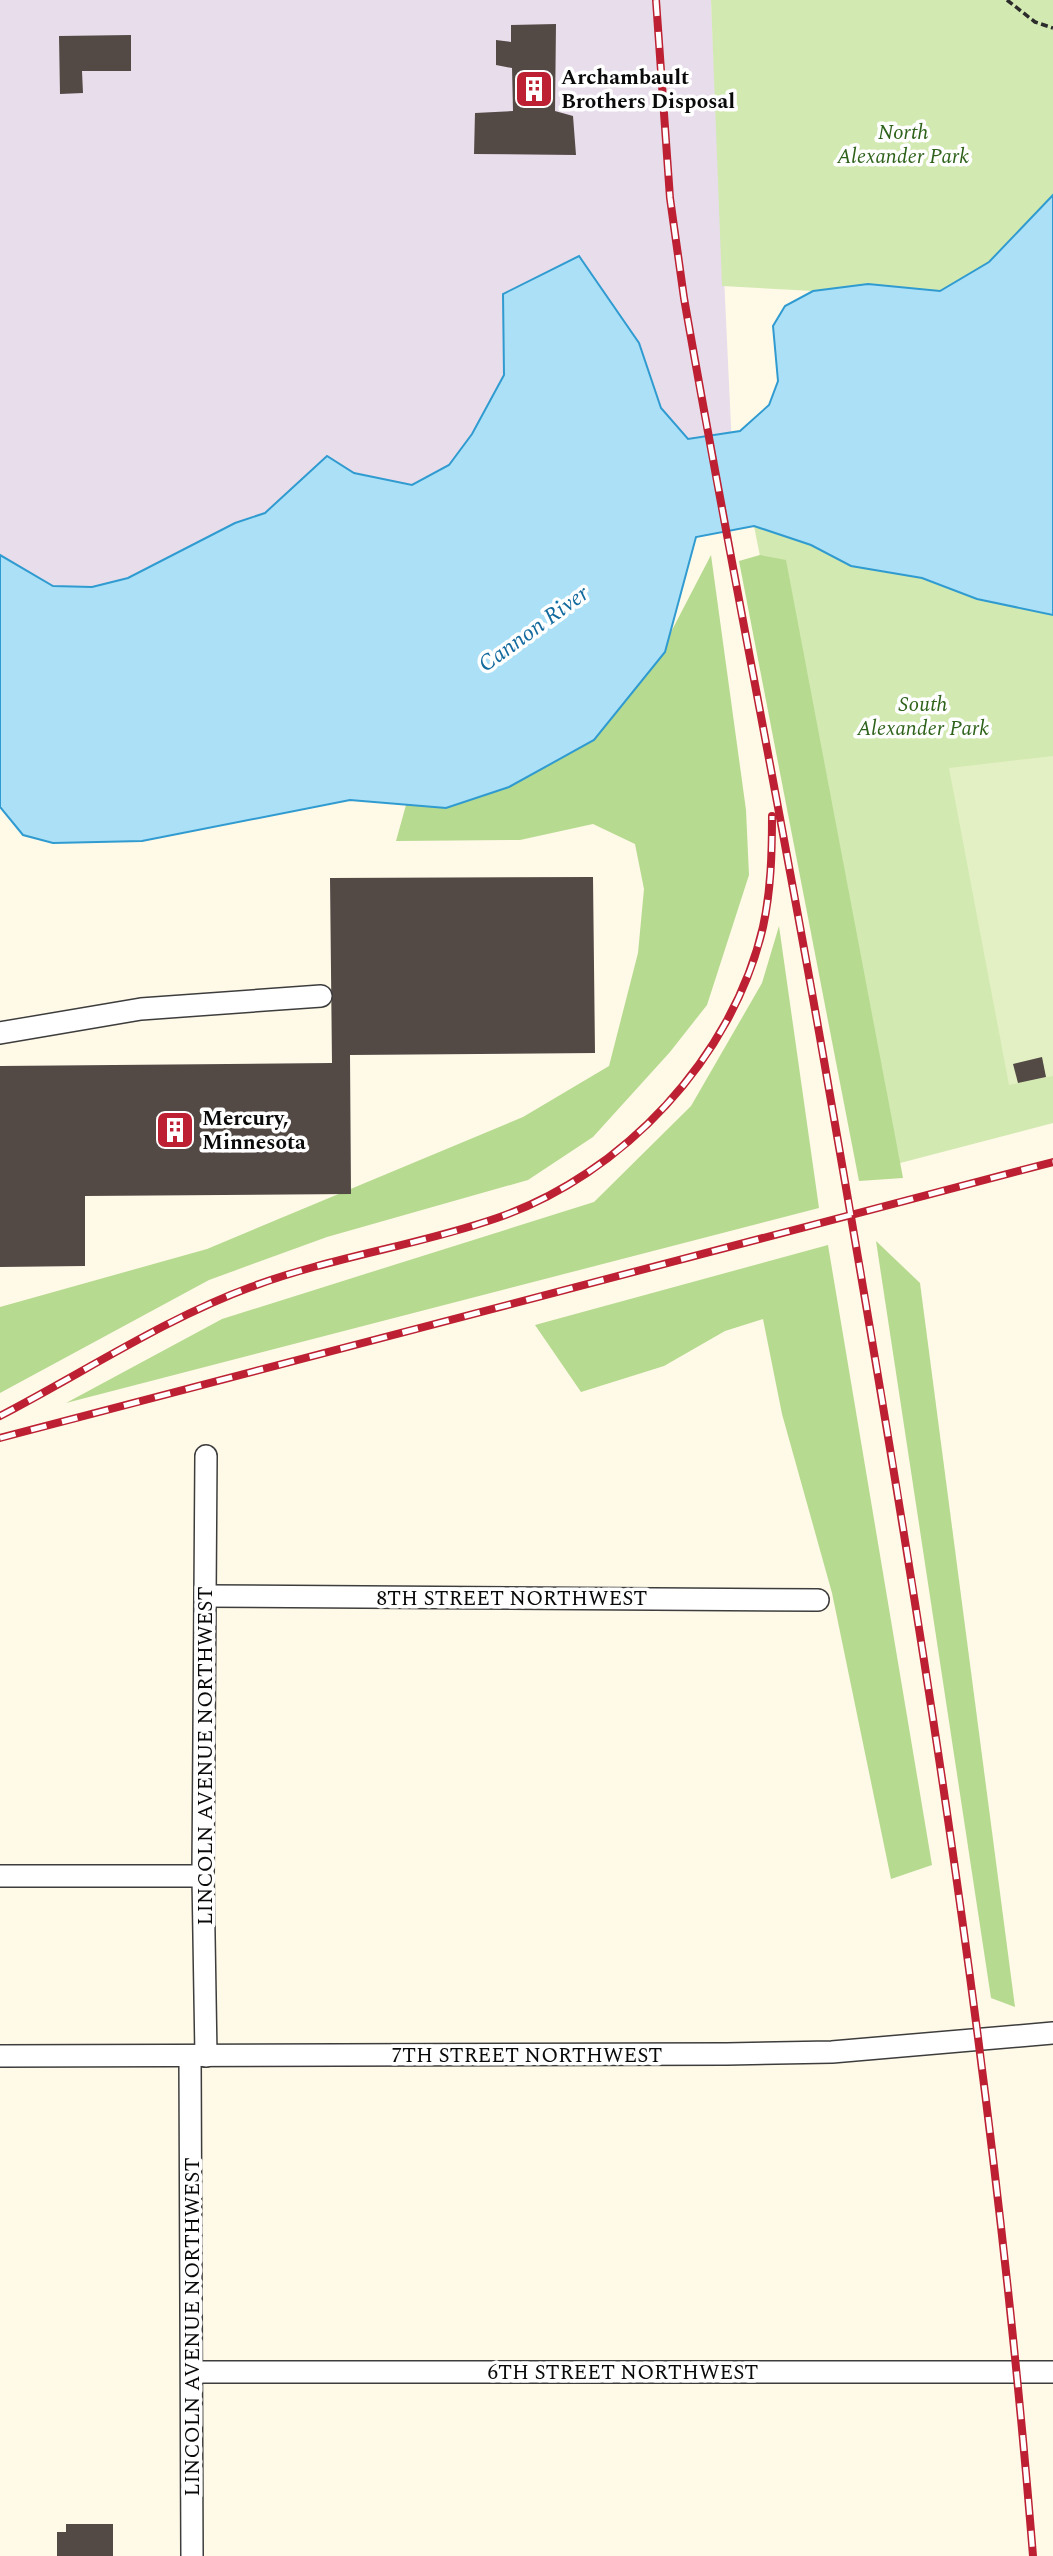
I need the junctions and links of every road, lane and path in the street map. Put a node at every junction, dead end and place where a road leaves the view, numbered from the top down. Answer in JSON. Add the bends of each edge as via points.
{"nodes":[{"id":1,"x":1007,"y":0,"type":"edge"},
{"id":2,"x":1053,"y":28,"type":"edge"},
{"id":3,"x":321,"y":996,"type":"dead end"},
{"id":4,"x":0,"y":1033,"type":"edge"},
{"id":5,"x":206,"y":1456,"type":"dead end"},
{"id":6,"x":206,"y":1597,"type":"junction"},
{"id":7,"x":818,"y":1600,"type":"dead end"},
{"id":8,"x":0,"y":1876,"type":"edge"},
{"id":9,"x":203,"y":1876,"type":"junction"},
{"id":10,"x":1053,"y":2033,"type":"edge"},
{"id":11,"x":0,"y":2056,"type":"edge"},
{"id":12,"x":198,"y":2056,"type":"junction"},
{"id":13,"x":193,"y":2372,"type":"junction"},
{"id":14,"x":1053,"y":2372,"type":"edge"},
{"id":15,"x":192,"y":2556,"type":"edge"}],
"edges":[{"from":1,"to":2,"type":"path","via":[[1035,22]]},
{"from":3,"to":4,"type":"street","via":[[141,1009]]},
{"from":5,"to":6,"type":"street","name":"LINCOLN AVENUE NORTHWEST"},
{"from":6,"to":7,"type":"street","name":"8TH STREET NORTHWEST"},
{"from":6,"to":9,"type":"street","name":"LINCOLN AVENUE NORTHWEST"},
{"from":8,"to":9,"type":"street"},
{"from":9,"to":12,"type":"street","name":"LINCOLN AVENUE NORTHWEST"},
{"from":10,"to":12,"type":"street","name":"7TH STREET NORTHWEST","via":[[779,2053]]},
{"from":11,"to":12,"type":"street","name":"7TH STREET NORTHWEST"},
{"from":12,"to":13,"type":"street","name":"LINCOLN AVENUE NORTHWEST"},
{"from":13,"to":14,"type":"street","name":"6TH STREET NORTHWEST"},
{"from":13,"to":15,"type":"street","name":"LINCOLN AVENUE NORTHWEST"}]}
